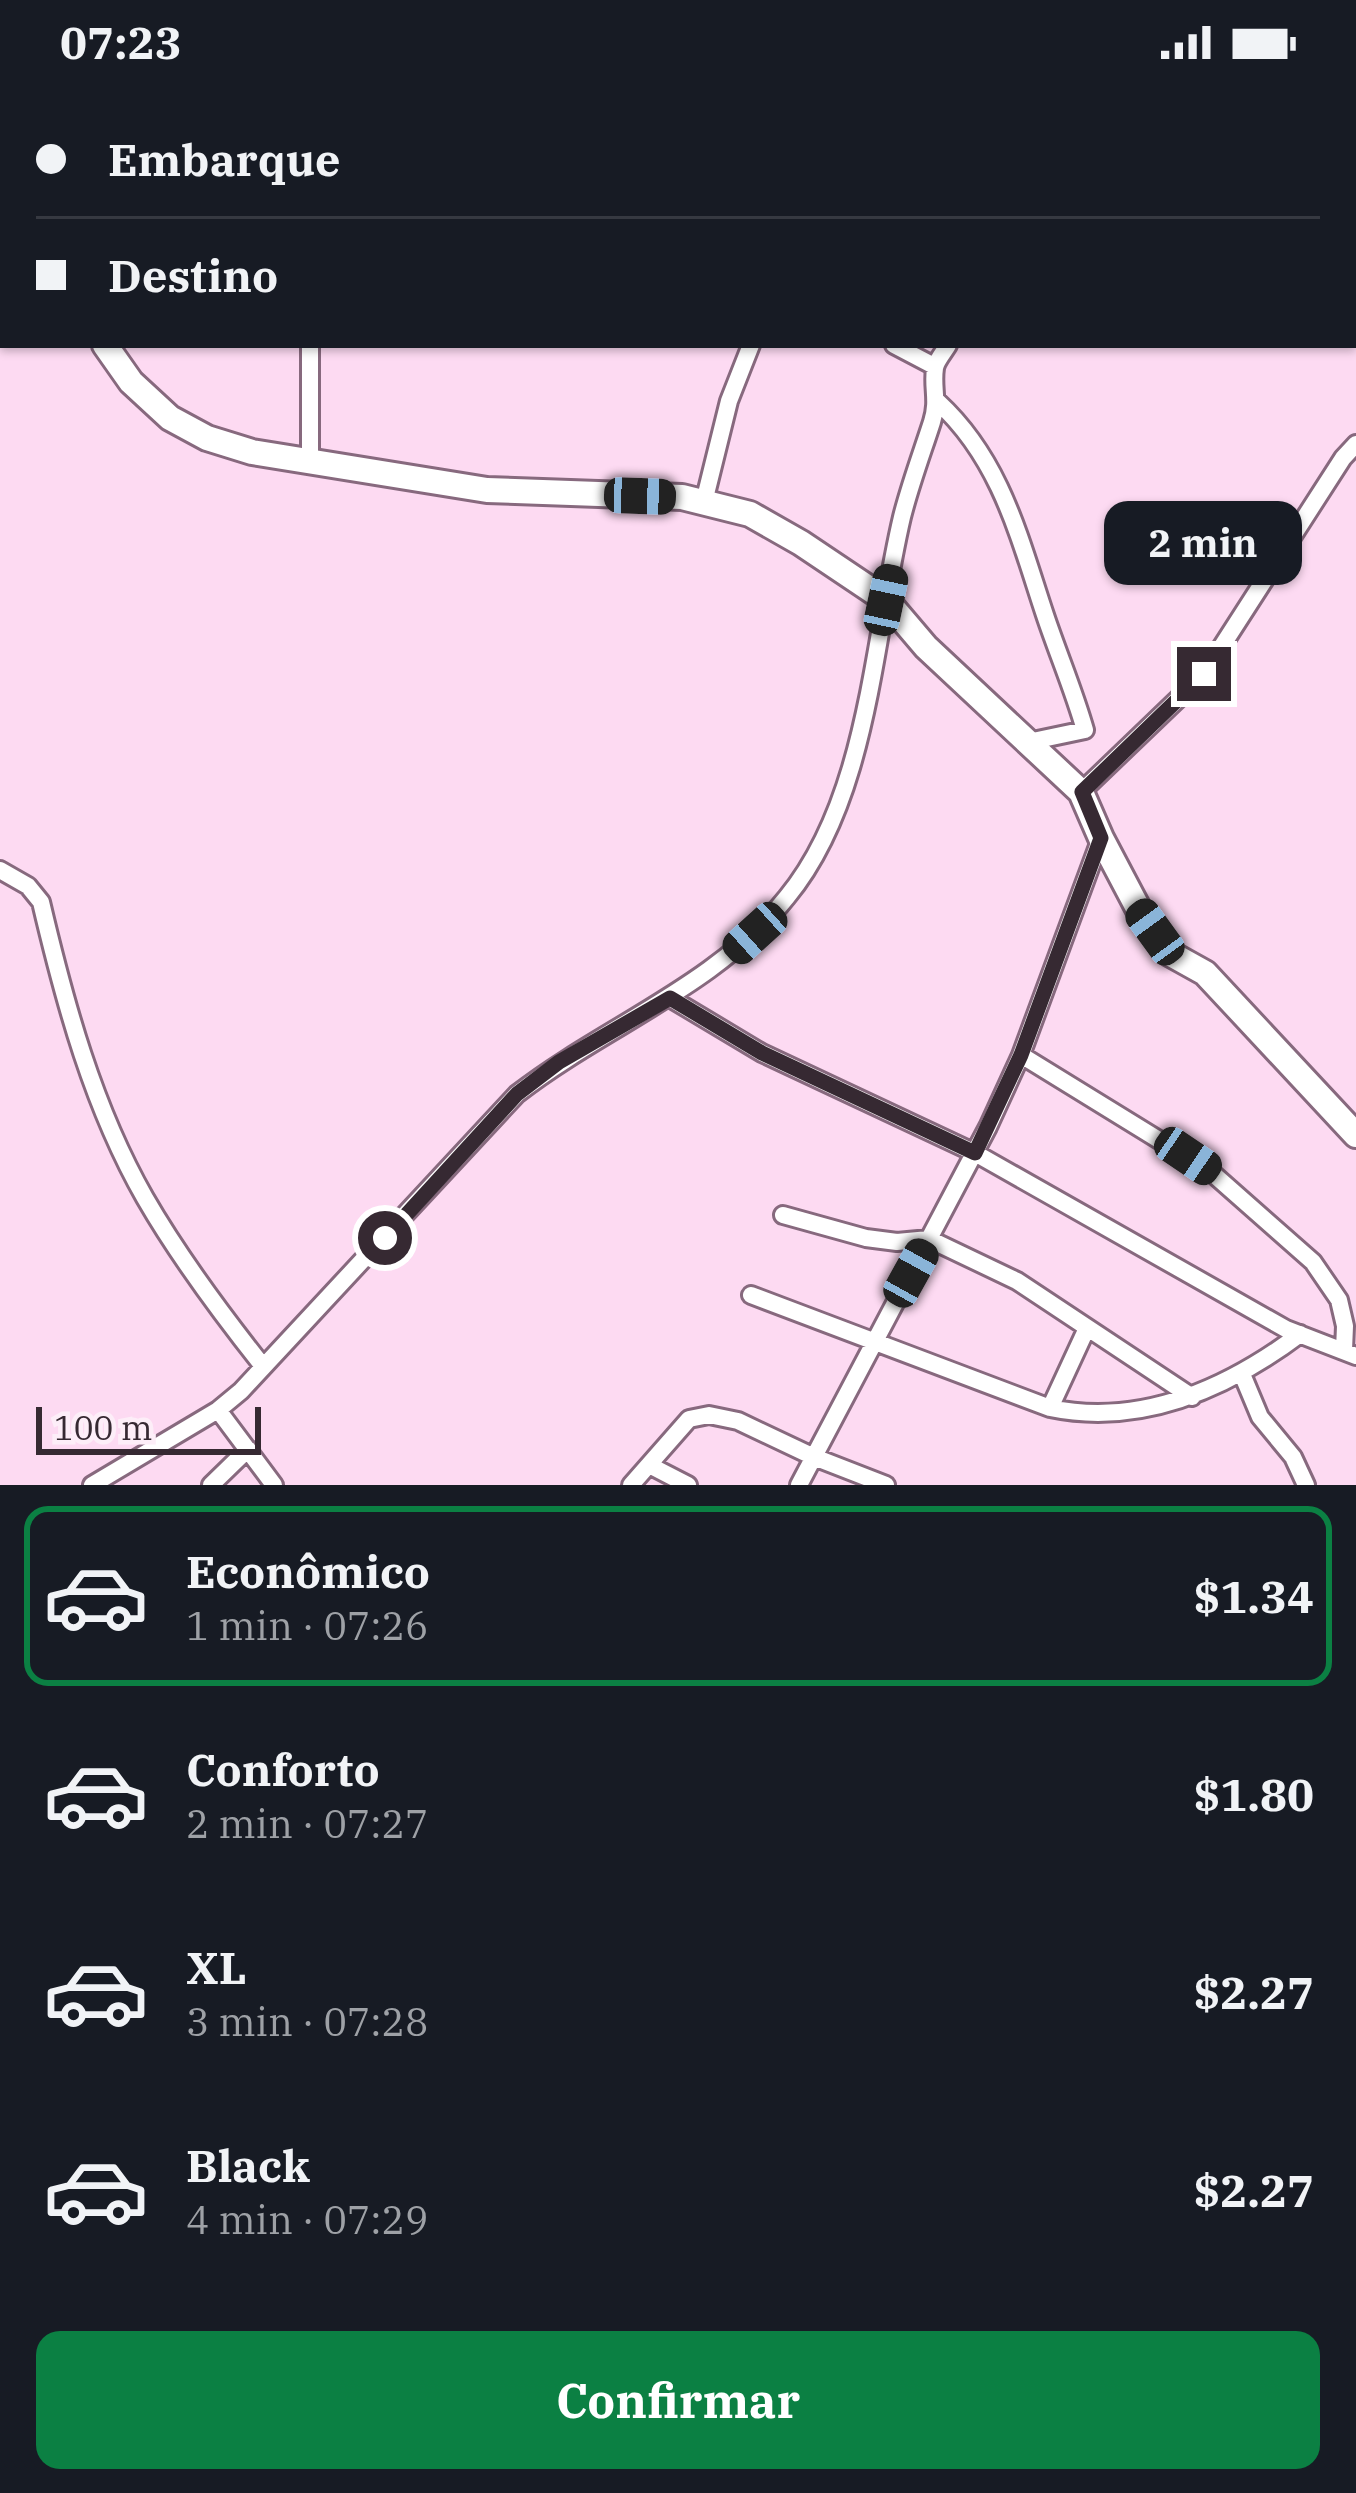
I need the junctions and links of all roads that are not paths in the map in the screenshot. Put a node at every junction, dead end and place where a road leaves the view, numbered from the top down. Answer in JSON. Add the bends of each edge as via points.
{"nodes":[{"id":1,"x":107,"y":348,"type":"edge"},
{"id":2,"x":310,"y":348,"type":"edge"},
{"id":3,"x":750,"y":348,"type":"edge"},
{"id":4,"x":900,"y":348,"type":"edge"},
{"id":5,"x":946,"y":348,"type":"edge"},
{"id":6,"x":934,"y":366,"type":"junction"},
{"id":7,"x":938,"y":402,"type":"junction"},
{"id":8,"x":1356,"y":444,"type":"edge"},
{"id":9,"x":310,"y":460,"type":"junction"},
{"id":10,"x":704,"y":502,"type":"junction"},
{"id":11,"x":886,"y":600,"type":"junction"},
{"id":12,"x":1028,"y":742,"type":"junction"},
{"id":13,"x":1082,"y":792,"type":"junction"},
{"id":14,"x":1101,"y":838,"type":"junction"},
{"id":15,"x":0,"y":870,"type":"edge"},
{"id":16,"x":670,"y":998,"type":"junction"},
{"id":17,"x":1021,"y":1055,"type":"junction"},
{"id":18,"x":1356,"y":1135,"type":"edge"},
{"id":19,"x":975,"y":1153,"type":"junction"},
{"id":20,"x":783,"y":1215,"type":"dead end"},
{"id":21,"x":929,"y":1239,"type":"junction"},
{"id":22,"x":751,"y":1295,"type":"dead end"},
{"id":23,"x":1087,"y":1328,"type":"junction"},
{"id":24,"x":1300,"y":1334,"type":"junction"},
{"id":25,"x":874,"y":1341,"type":"junction"},
{"id":26,"x":1350,"y":1353,"type":"edge"},
{"id":27,"x":262,"y":1365,"type":"junction"},
{"id":28,"x":1242,"y":1374,"type":"junction"},
{"id":29,"x":1192,"y":1397,"type":"junction"},
{"id":30,"x":1050,"y":1408,"type":"junction"},
{"id":31,"x":218,"y":1410,"type":"junction"},
{"id":32,"x":248,"y":1449,"type":"junction"},
{"id":33,"x":814,"y":1457,"type":"junction"},
{"id":34,"x":651,"y":1466,"type":"junction"},
{"id":35,"x":92,"y":1485,"type":"edge"},
{"id":36,"x":211,"y":1485,"type":"edge"},
{"id":37,"x":274,"y":1485,"type":"edge"},
{"id":38,"x":631,"y":1485,"type":"edge"},
{"id":39,"x":688,"y":1485,"type":"edge"},
{"id":40,"x":800,"y":1485,"type":"edge"},
{"id":41,"x":886,"y":1485,"type":"edge"},
{"id":42,"x":1306,"y":1485,"type":"edge"}],
"edges":[{"from":1,"to":9,"type":"street","via":[[131,382],[188,428],[252,452]]},
{"from":2,"to":9,"type":"street"},
{"from":3,"to":10,"type":"street"},
{"from":4,"to":6,"type":"street"},
{"from":5,"to":6,"type":"street"},
{"from":6,"to":7,"type":"street"},
{"from":7,"to":11,"type":"street"},
{"from":7,"to":12,"type":"street","via":[[983,452],[1002,492],[1085,730]]},
{"from":8,"to":13,"type":"street","via":[[1204,674]]},
{"from":9,"to":10,"type":"street","via":[[487,490]]},
{"from":10,"to":11,"type":"street","via":[[750,514]]},
{"from":11,"to":12,"type":"street"},
{"from":11,"to":16,"type":"street","via":[[849,776],[818,851],[755,933]]},
{"from":12,"to":13,"type":"street"},
{"from":13,"to":14,"type":"street"},
{"from":14,"to":17,"type":"street"},
{"from":14,"to":18,"type":"street","via":[[1169,952],[1204,973]]},
{"from":15,"to":27,"type":"street","via":[[41,902],[79,1047],[143,1195]]},
{"from":16,"to":19,"type":"street","via":[[762,1053]]},
{"from":16,"to":27,"type":"street","via":[[517,1094]]},
{"from":17,"to":19,"type":"street"},
{"from":17,"to":26,"type":"street","via":[[1210,1172],[1313,1262],[1339,1300]]},
{"from":19,"to":21,"type":"street"},
{"from":19,"to":24,"type":"street"},
{"from":20,"to":21,"type":"street","via":[[866,1238]]},
{"from":21,"to":23,"type":"street","via":[[1017,1281]]},
{"from":21,"to":25,"type":"street"},
{"from":22,"to":25,"type":"street"},
{"from":23,"to":29,"type":"street"},
{"from":23,"to":30,"type":"street"},
{"from":24,"to":26,"type":"street"},
{"from":24,"to":28,"type":"street"},
{"from":25,"to":30,"type":"street"},
{"from":25,"to":33,"type":"street"},
{"from":27,"to":31,"type":"street"},
{"from":28,"to":29,"type":"street"},
{"from":28,"to":42,"type":"street"},
{"from":29,"to":30,"type":"street","via":[[1107,1413]]},
{"from":31,"to":32,"type":"street"},
{"from":31,"to":35,"type":"street"},
{"from":32,"to":36,"type":"street"},
{"from":32,"to":37,"type":"street"},
{"from":33,"to":34,"type":"street","via":[[710,1415],[689,1419]]},
{"from":33,"to":40,"type":"street"},
{"from":33,"to":41,"type":"street"},
{"from":34,"to":38,"type":"street"},
{"from":34,"to":39,"type":"street"}]}
